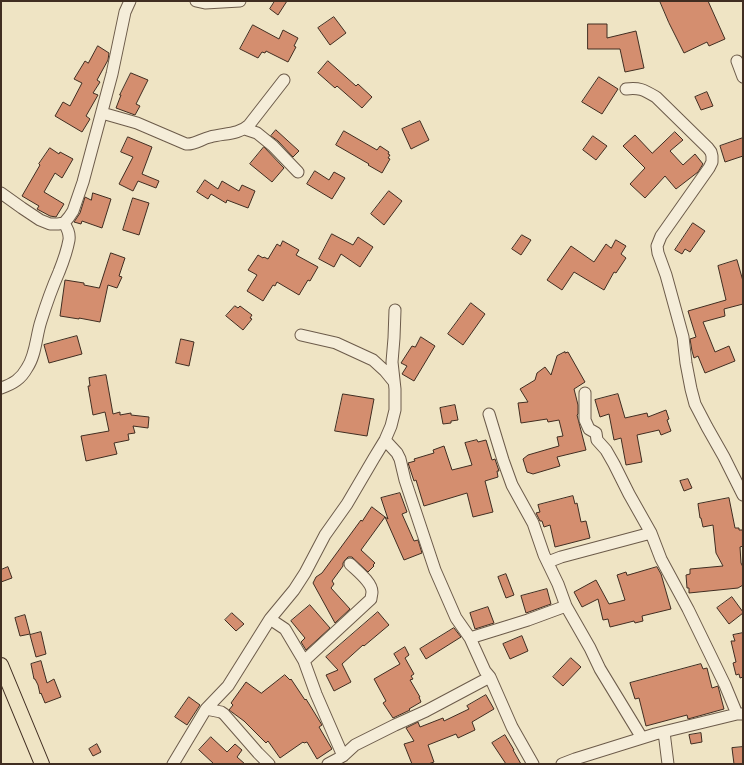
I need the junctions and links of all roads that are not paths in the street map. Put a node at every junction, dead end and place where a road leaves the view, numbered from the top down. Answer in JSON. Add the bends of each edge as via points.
{"nodes":[{"id":1,"x":130,"y":1,"type":"edge"},
{"id":2,"x":196,"y":1,"type":"edge"},
{"id":3,"x":240,"y":1,"type":"edge"},
{"id":4,"x":737,"y":61,"type":"dead end"},
{"id":5,"x":743,"y":77,"type":"edge"},
{"id":6,"x":284,"y":80,"type":"dead end"},
{"id":7,"x":626,"y":89,"type":"dead end"},
{"id":8,"x":102,"y":113,"type":"junction"},
{"id":9,"x":245,"y":129,"type":"junction"},
{"id":10,"x":298,"y":172,"type":"dead end"},
{"id":11,"x":1,"y":193,"type":"edge"},
{"id":12,"x":64,"y":223,"type":"junction"},
{"id":13,"x":395,"y":310,"type":"dead end"},
{"id":14,"x":300,"y":335,"type":"dead end"},
{"id":15,"x":394,"y":382,"type":"junction"},
{"id":16,"x":1,"y":388,"type":"edge"},
{"id":17,"x":585,"y":393,"type":"dead end"},
{"id":18,"x":489,"y":414,"type":"dead end"},
{"id":19,"x":385,"y":440,"type":"junction"},
{"id":20,"x":743,"y":495,"type":"edge"},
{"id":21,"x":651,"y":533,"type":"junction"},
{"id":22,"x":548,"y":562,"type":"junction"},
{"id":23,"x":350,"y":564,"type":"dead end"},
{"id":24,"x":566,"y":606,"type":"junction"},
{"id":25,"x":270,"y":618,"type":"junction"},
{"id":26,"x":470,"y":638,"type":"junction"},
{"id":27,"x":304,"y":661,"type":"junction"},
{"id":28,"x":1,"y":665,"type":"edge"},
{"id":29,"x":490,"y":677,"type":"junction"},
{"id":30,"x":206,"y":709,"type":"junction"},
{"id":31,"x":740,"y":714,"type":"edge"},
{"id":32,"x":664,"y":732,"type":"junction"},
{"id":33,"x":642,"y":738,"type":"junction"},
{"id":34,"x":343,"y":756,"type":"junction"},
{"id":35,"x":42,"y":764,"type":"edge"},
{"id":36,"x":173,"y":764,"type":"edge"},
{"id":37,"x":269,"y":764,"type":"edge"},
{"id":38,"x":328,"y":764,"type":"edge"},
{"id":39,"x":533,"y":764,"type":"edge"},
{"id":40,"x":562,"y":764,"type":"edge"},
{"id":41,"x":668,"y":764,"type":"edge"}],
"edges":[{"from":1,"to":8,"type":"street","via":[[125,12]]},
{"from":2,"to":3,"type":"street"},
{"from":4,"to":5,"type":"street"},
{"from":6,"to":9,"type":"street"},
{"from":7,"to":20,"type":"street","via":[[636,88],[656,97],[711,152],[712,162],[709,168],[661,236],[657,246],[681,330],[695,404]]},
{"from":8,"to":9,"type":"street","via":[[137,123],[186,144]]},
{"from":8,"to":12,"type":"street","via":[[78,199]]},
{"from":9,"to":10,"type":"street","via":[[257,133]]},
{"from":11,"to":12,"type":"street","via":[[40,220],[50,224]]},
{"from":12,"to":16,"type":"street","via":[[70,236],[40,323],[33,355],[19,380]]},
{"from":13,"to":15,"type":"street","via":[[392,362]]},
{"from":14,"to":15,"type":"street","via":[[336,343],[373,360]]},
{"from":15,"to":19,"type":"street","via":[[395,410]]},
{"from":17,"to":21,"type":"street","via":[[585,420],[589,429],[596,434],[606,450]]},
{"from":18,"to":22,"type":"street","via":[[512,485],[532,523]]},
{"from":19,"to":25,"type":"street","via":[[347,504],[325,535],[294,590]]},
{"from":19,"to":26,"type":"street","via":[[400,459],[406,486],[435,570],[456,618]]},
{"from":21,"to":22,"type":"street"},
{"from":21,"to":31,"type":"street","via":[[661,559]]},
{"from":22,"to":24,"type":"street"},
{"from":23,"to":27,"type":"street","via":[[367,581],[372,590],[371,599]]},
{"from":24,"to":26,"type":"street"},
{"from":24,"to":33,"type":"street"},
{"from":25,"to":27,"type":"street","via":[[285,629]]},
{"from":25,"to":30,"type":"street","via":[[228,686]]},
{"from":26,"to":29,"type":"street"},
{"from":27,"to":34,"type":"street"},
{"from":28,"to":35,"type":"main road"},
{"from":29,"to":34,"type":"street","via":[[355,745]]},
{"from":29,"to":39,"type":"street","via":[[512,727]]},
{"from":30,"to":36,"type":"street"},
{"from":30,"to":37,"type":"street","via":[[224,714]]},
{"from":31,"to":32,"type":"street"},
{"from":32,"to":33,"type":"street"},
{"from":32,"to":41,"type":"street"},
{"from":33,"to":40,"type":"street"},
{"from":34,"to":38,"type":"street"}]}
